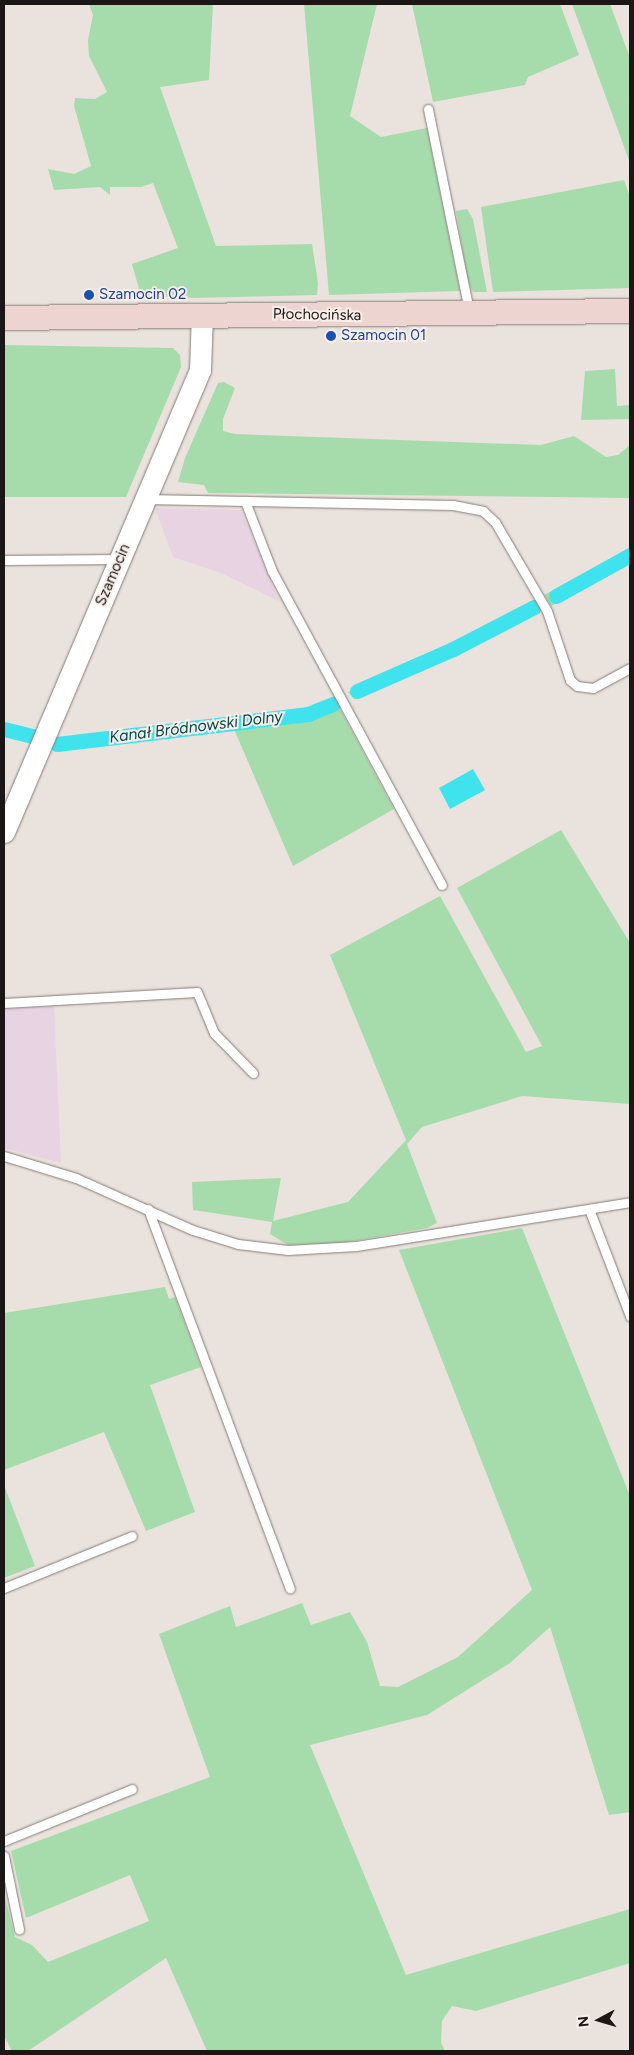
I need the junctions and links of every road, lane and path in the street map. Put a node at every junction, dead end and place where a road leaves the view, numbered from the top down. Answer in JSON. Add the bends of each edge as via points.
{"nodes":[{"id":1,"x":428,"y":109,"type":"dead end"},
{"id":2,"x":630,"y":311,"type":"edge"},
{"id":3,"x":470,"y":313,"type":"junction"},
{"id":4,"x":202,"y":314,"type":"junction"},
{"id":5,"x":4,"y":318,"type":"edge"},
{"id":6,"x":145,"y":499,"type":"junction"},
{"id":7,"x":246,"y":501,"type":"junction"},
{"id":8,"x":120,"y":558,"type":"junction"},
{"id":9,"x":4,"y":560,"type":"edge"},
{"id":10,"x":630,"y":668,"type":"edge"},
{"id":11,"x":4,"y":832,"type":"edge"},
{"id":12,"x":442,"y":885,"type":"dead end"},
{"id":13,"x":4,"y":1003,"type":"edge"},
{"id":14,"x":253,"y":1073,"type":"dead end"},
{"id":15,"x":4,"y":1156,"type":"edge"},
{"id":16,"x":630,"y":1202,"type":"edge"},
{"id":17,"x":148,"y":1209,"type":"junction"},
{"id":18,"x":590,"y":1213,"type":"junction"},
{"id":19,"x":630,"y":1316,"type":"edge"},
{"id":20,"x":132,"y":1536,"type":"dead end"},
{"id":21,"x":4,"y":1588,"type":"edge"},
{"id":22,"x":290,"y":1588,"type":"dead end"},
{"id":23,"x":132,"y":1789,"type":"dead end"},
{"id":24,"x":4,"y":1841,"type":"edge"},
{"id":25,"x":4,"y":1856,"type":"edge"},
{"id":26,"x":19,"y":1929,"type":"dead end"}],
"edges":[{"from":1,"to":3,"type":"lane"},
{"from":2,"to":3,"type":"main road","name":"Płochocińska"},
{"from":3,"to":4,"type":"main road","name":"Płochocińska"},
{"from":4,"to":5,"type":"main road","name":"Płochocińska"},
{"from":4,"to":6,"type":"street","name":"Szamocin","via":[[200,370]]},
{"from":6,"to":7,"type":"lane"},
{"from":6,"to":8,"type":"street","name":"Szamocin"},
{"from":7,"to":10,"type":"lane","via":[[453,504],[483,511],[495,522],[547,611],[570,680],[577,686],[593,688]]},
{"from":7,"to":12,"type":"lane","via":[[272,571]]},
{"from":8,"to":9,"type":"lane"},
{"from":8,"to":11,"type":"street","name":"Szamocin"},
{"from":13,"to":14,"type":"lane","via":[[197,992],[214,1033]]},
{"from":15,"to":17,"type":"lane","via":[[76,1178]]},
{"from":16,"to":18,"type":"lane"},
{"from":17,"to":18,"type":"lane","via":[[193,1230],[238,1244],[320,1251]]},
{"from":17,"to":22,"type":"lane"},
{"from":18,"to":19,"type":"lane"},
{"from":20,"to":21,"type":"lane"},
{"from":23,"to":24,"type":"lane"},
{"from":25,"to":26,"type":"lane"}]}
